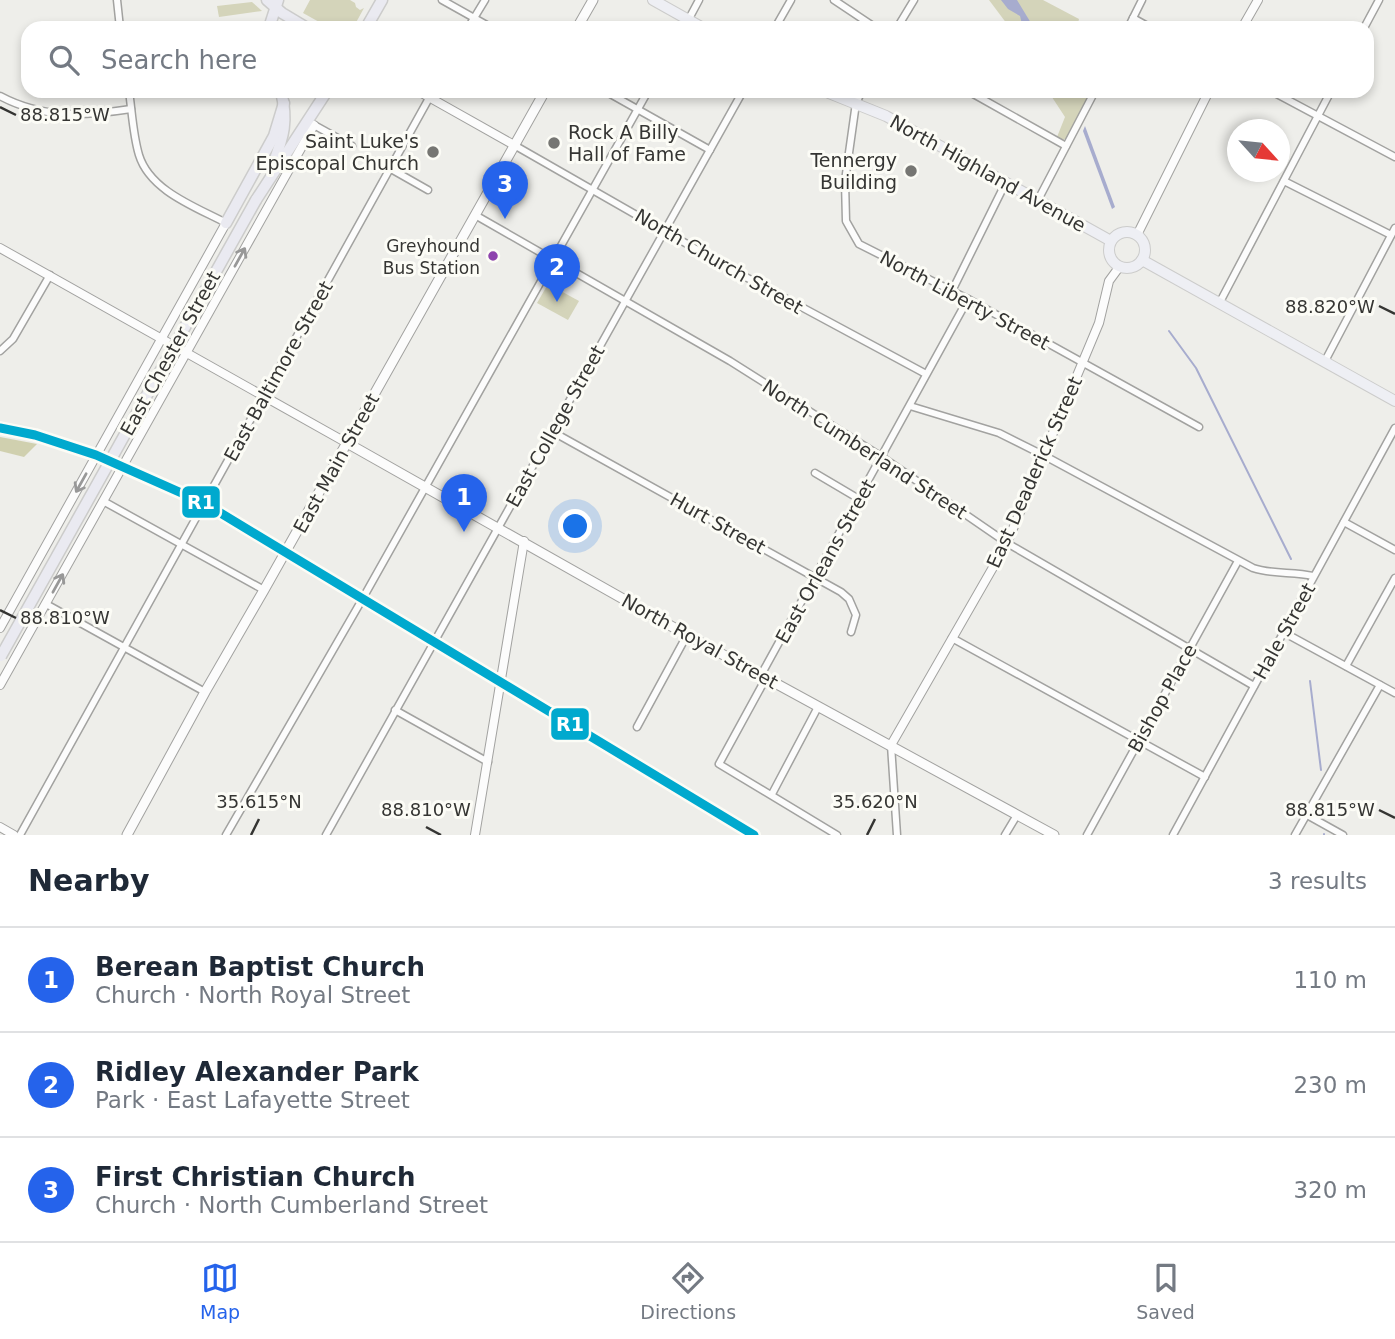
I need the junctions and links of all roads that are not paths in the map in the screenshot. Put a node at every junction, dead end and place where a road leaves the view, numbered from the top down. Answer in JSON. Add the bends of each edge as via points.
{"nodes":[{"id":1,"x":117,"y":0,"type":"edge"},
{"id":2,"x":382,"y":0,"type":"edge"},
{"id":3,"x":442,"y":0,"type":"edge"},
{"id":4,"x":485,"y":0,"type":"edge"},
{"id":5,"x":593,"y":0,"type":"edge"},
{"id":6,"x":653,"y":0,"type":"edge"},
{"id":7,"x":699,"y":0,"type":"edge"},
{"id":8,"x":791,"y":0,"type":"edge"},
{"id":9,"x":834,"y":0,"type":"edge"},
{"id":10,"x":914,"y":0,"type":"edge"},
{"id":11,"x":1142,"y":0,"type":"edge"},
{"id":12,"x":1258,"y":0,"type":"edge"},
{"id":13,"x":1379,"y":0,"type":"edge"},
{"id":14,"x":273,"y":2,"type":"edge"},
{"id":15,"x":474,"y":18,"type":"junction"},
{"id":16,"x":1133,"y":18,"type":"junction"},
{"id":17,"x":119,"y":21,"type":"edge"},
{"id":18,"x":270,"y":21,"type":"edge"},
{"id":19,"x":298,"y":21,"type":"edge"},
{"id":20,"x":370,"y":21,"type":"edge"},
{"id":21,"x":472,"y":21,"type":"edge"},
{"id":22,"x":479,"y":21,"type":"edge"},
{"id":23,"x":581,"y":21,"type":"edge"},
{"id":24,"x":682,"y":21,"type":"edge"},
{"id":25,"x":688,"y":21,"type":"edge"},
{"id":26,"x":779,"y":21,"type":"edge"},
{"id":27,"x":866,"y":21,"type":"edge"},
{"id":28,"x":901,"y":21,"type":"edge"},
{"id":29,"x":1132,"y":21,"type":"edge"},
{"id":30,"x":1138,"y":21,"type":"edge"},
{"id":31,"x":1246,"y":21,"type":"edge"},
{"id":32,"x":1368,"y":21,"type":"edge"},
{"id":33,"x":0,"y":96,"type":"edge"},
{"id":34,"x":130,"y":98,"type":"edge"},
{"id":35,"x":283,"y":98,"type":"edge"},
{"id":36,"x":324,"y":98,"type":"edge"},
{"id":37,"x":326,"y":98,"type":"edge"},
{"id":38,"x":430,"y":98,"type":"edge"},
{"id":39,"x":438,"y":98,"type":"edge"},
{"id":40,"x":540,"y":98,"type":"edge"},
{"id":41,"x":617,"y":98,"type":"edge"},
{"id":42,"x":644,"y":98,"type":"edge"},
{"id":43,"x":739,"y":98,"type":"edge"},
{"id":44,"x":843,"y":98,"type":"edge"},
{"id":45,"x":858,"y":98,"type":"edge"},
{"id":46,"x":980,"y":98,"type":"edge"},
{"id":47,"x":1091,"y":98,"type":"edge"},
{"id":48,"x":1206,"y":98,"type":"edge"},
{"id":49,"x":1284,"y":98,"type":"edge"},
{"id":50,"x":1327,"y":98,"type":"edge"},
{"id":51,"x":284,"y":103,"type":"junction"},
{"id":52,"x":856,"y":103,"type":"junction"},
{"id":53,"x":131,"y":109,"type":"junction"},
{"id":54,"x":638,"y":110,"type":"junction"},
{"id":55,"x":1318,"y":116,"type":"junction"},
{"id":56,"x":313,"y":125,"type":"junction"},
{"id":57,"x":514,"y":145,"type":"junction"},
{"id":58,"x":352,"y":146,"type":"dead end"},
{"id":59,"x":1066,"y":146,"type":"junction"},
{"id":60,"x":710,"y":150,"type":"junction"},
{"id":61,"x":1395,"y":157,"type":"edge"},
{"id":62,"x":391,"y":169,"type":"junction"},
{"id":63,"x":1290,"y":170,"type":"edge"},
{"id":64,"x":267,"y":180,"type":"junction"},
{"id":65,"x":1006,"y":182,"type":"junction"},
{"id":66,"x":1283,"y":182,"type":"edge"},
{"id":67,"x":1286,"y":182,"type":"edge"},
{"id":68,"x":428,"y":190,"type":"dead end"},
{"id":69,"x":592,"y":190,"type":"junction"},
{"id":70,"x":1038,"y":200,"type":"junction"},
{"id":71,"x":475,"y":215,"type":"junction"},
{"id":72,"x":226,"y":223,"type":"junction"},
{"id":73,"x":1395,"y":228,"type":"edge"},
{"id":74,"x":664,"y":231,"type":"junction"},
{"id":75,"x":1137,"y":235,"type":"junction"},
{"id":76,"x":1391,"y":236,"type":"junction"},
{"id":77,"x":1111,"y":241,"type":"junction"},
{"id":78,"x":1386,"y":245,"type":"junction"},
{"id":79,"x":0,"y":248,"type":"edge"},
{"id":80,"x":1395,"y":249,"type":"edge"},
{"id":81,"x":553,"y":259,"type":"junction"},
{"id":82,"x":1142,"y":260,"type":"junction"},
{"id":83,"x":1119,"y":266,"type":"junction"},
{"id":84,"x":50,"y":275,"type":"junction"},
{"id":85,"x":952,"y":291,"type":"junction"},
{"id":86,"x":968,"y":299,"type":"junction"},
{"id":87,"x":625,"y":302,"type":"junction"},
{"id":88,"x":1220,"y":302,"type":"junction"},
{"id":89,"x":161,"y":337,"type":"junction"},
{"id":90,"x":0,"y":351,"type":"edge"},
{"id":91,"x":188,"y":352,"type":"junction"},
{"id":92,"x":1325,"y":361,"type":"junction"},
{"id":93,"x":1082,"y":363,"type":"junction"},
{"id":94,"x":926,"y":374,"type":"junction"},
{"id":95,"x":265,"y":396,"type":"junction"},
{"id":96,"x":1395,"y":401,"type":"edge"},
{"id":97,"x":910,"y":406,"type":"junction"},
{"id":98,"x":1199,"y":427,"type":"dead end"},
{"id":99,"x":1395,"y":428,"type":"edge"},
{"id":100,"x":553,"y":432,"type":"junction"},
{"id":101,"x":347,"y":443,"type":"junction"},
{"id":102,"x":1043,"y":455,"type":"junction"},
{"id":103,"x":882,"y":457,"type":"junction"},
{"id":104,"x":815,"y":473,"type":"dead end"},
{"id":105,"x":425,"y":486,"type":"junction"},
{"id":106,"x":859,"y":499,"type":"junction"},
{"id":107,"x":103,"y":501,"type":"junction"},
{"id":108,"x":1344,"y":522,"type":"junction"},
{"id":109,"x":498,"y":528,"type":"junction"},
{"id":110,"x":524,"y":541,"type":"junction"},
{"id":111,"x":1007,"y":543,"type":"junction"},
{"id":112,"x":181,"y":544,"type":"junction"},
{"id":113,"x":1395,"y":550,"type":"edge"},
{"id":114,"x":1238,"y":561,"type":"junction"},
{"id":115,"x":1314,"y":576,"type":"junction"},
{"id":116,"x":816,"y":577,"type":"junction"},
{"id":117,"x":1395,"y":578,"type":"edge"},
{"id":118,"x":264,"y":590,"type":"junction"},
{"id":119,"x":46,"y":604,"type":"junction"},
{"id":120,"x":0,"y":628,"type":"edge"},
{"id":121,"x":851,"y":632,"type":"dead end"},
{"id":122,"x":1283,"y":632,"type":"junction"},
{"id":123,"x":687,"y":635,"type":"junction"},
{"id":124,"x":952,"y":638,"type":"junction"},
{"id":125,"x":124,"y":647,"type":"junction"},
{"id":126,"x":1189,"y":649,"type":"junction"},
{"id":127,"x":0,"y":656,"type":"edge"},
{"id":128,"x":1346,"y":666,"type":"junction"},
{"id":129,"x":764,"y":676,"type":"junction"},
{"id":130,"x":0,"y":685,"type":"edge"},
{"id":131,"x":1380,"y":685,"type":"junction"},
{"id":132,"x":1254,"y":686,"type":"junction"},
{"id":133,"x":205,"y":692,"type":"junction"},
{"id":134,"x":1395,"y":693,"type":"edge"},
{"id":135,"x":818,"y":706,"type":"junction"},
{"id":136,"x":395,"y":710,"type":"junction"},
{"id":137,"x":637,"y":727,"type":"dead end"},
{"id":138,"x":1139,"y":740,"type":"junction"},
{"id":139,"x":891,"y":745,"type":"junction"},
{"id":140,"x":489,"y":762,"type":"junction"},
{"id":141,"x":1205,"y":777,"type":"junction"},
{"id":142,"x":772,"y":794,"type":"junction"},
{"id":143,"x":1017,"y":815,"type":"junction"},
{"id":144,"x":1307,"y":815,"type":"junction"},
{"id":145,"x":0,"y":827,"type":"edge"},
{"id":146,"x":14,"y":835,"type":"edge"},
{"id":147,"x":20,"y":835,"type":"edge"},
{"id":148,"x":127,"y":835,"type":"edge"},
{"id":149,"x":226,"y":835,"type":"edge"},
{"id":150,"x":326,"y":835,"type":"edge"},
{"id":151,"x":475,"y":835,"type":"edge"},
{"id":152,"x":837,"y":835,"type":"edge"},
{"id":153,"x":897,"y":835,"type":"edge"},
{"id":154,"x":1005,"y":835,"type":"edge"},
{"id":155,"x":1054,"y":835,"type":"edge"},
{"id":156,"x":1087,"y":835,"type":"edge"},
{"id":157,"x":1173,"y":835,"type":"edge"},
{"id":158,"x":1295,"y":835,"type":"edge"},
{"id":159,"x":1343,"y":835,"type":"edge"}],
"edges":[{"from":1,"to":17,"type":"street"},
{"from":2,"to":20,"type":"highway"},
{"from":3,"to":15,"type":"street"},
{"from":4,"to":15,"type":"street"},
{"from":5,"to":23,"type":"main road"},
{"from":6,"to":24,"type":"main road"},
{"from":7,"to":25,"type":"street"},
{"from":8,"to":26,"type":"street"},
{"from":9,"to":27,"type":"street"},
{"from":10,"to":28,"type":"street"},
{"from":11,"to":16,"type":"street"},
{"from":12,"to":31,"type":"street"},
{"from":13,"to":32,"type":"street"},
{"from":14,"to":18,"type":"highway"},
{"from":14,"to":19,"type":"highway"},
{"from":15,"to":21,"type":"street"},
{"from":15,"to":22,"type":"street"},
{"from":16,"to":29,"type":"street"},
{"from":16,"to":30,"type":"street"},
{"from":33,"to":53,"type":"street","via":[[60,115]]},
{"from":34,"to":53,"type":"street"},
{"from":35,"to":51,"type":"highway"},
{"from":36,"to":64,"type":"highway","name":"East Chester Street"},
{"from":37,"to":56,"type":"highway"},
{"from":38,"to":62,"type":"street","name":"East Baltimore Street"},
{"from":39,"to":57,"type":"street"},
{"from":40,"to":57,"type":"main road","name":"East Main Street"},
{"from":41,"to":54,"type":"street"},
{"from":42,"to":54,"type":"street"},
{"from":43,"to":60,"type":"street","name":"East College Street"},
{"from":44,"to":52,"type":"main road","name":"North Highland Avenue"},
{"from":45,"to":52,"type":"street","name":"North Liberty Street"},
{"from":46,"to":59,"type":"street"},
{"from":47,"to":59,"type":"street"},
{"from":48,"to":75,"type":"street"},
{"from":49,"to":55,"type":"street"},
{"from":50,"to":55,"type":"street"},
{"from":51,"to":64,"type":"highway","via":[[285,131]]},
{"from":51,"to":72,"type":"highway","via":[[274,136]]},
{"from":52,"to":65,"type":"main road","name":"North Highland Avenue"},
{"from":52,"to":85,"type":"street","name":"North Liberty Street","via":[[845,175],[847,227],[859,244]]},
{"from":53,"to":72,"type":"street","via":[[138,153],[148,174]]},
{"from":54,"to":60,"type":"street"},
{"from":54,"to":69,"type":"street"},
{"from":55,"to":61,"type":"street"},
{"from":55,"to":63,"type":"street"},
{"from":56,"to":58,"type":"street"},
{"from":91,"to":56,"type":"street","one_way":true},
{"from":57,"to":69,"type":"street","name":"North Church Street"},
{"from":57,"to":71,"type":"main road","name":"East Main Street"},
{"from":59,"to":70,"type":"street"},
{"from":60,"to":74,"type":"street","name":"East College Street"},
{"from":62,"to":68,"type":"street"},
{"from":62,"to":95,"type":"street","name":"East Baltimore Street"},
{"from":64,"to":127,"type":"highway","name":"East Chester Street","bridge":true},
{"from":65,"to":70,"type":"main road","name":"North Highland Avenue"},
{"from":65,"to":85,"type":"street"},
{"from":66,"to":88,"type":"street"},
{"from":67,"to":76,"type":"street"},
{"from":69,"to":74,"type":"street","name":"North Church Street"},
{"from":69,"to":81,"type":"street"},
{"from":70,"to":77,"type":"main road","name":"North Highland Avenue"},
{"from":71,"to":81,"type":"street","name":"North Cumberland Street"},
{"from":71,"to":101,"type":"main road","name":"East Main Street"},
{"from":72,"to":89,"type":"street"},
{"from":73,"to":76,"type":"street"},
{"from":74,"to":87,"type":"street","name":"East College Street"},
{"from":74,"to":94,"type":"street","name":"North Church Street"},
{"from":75,"to":77,"type":"main road","via":[[1120,233]]},
{"from":75,"to":82,"type":"main road","via":[[1144,243]]},
{"from":76,"to":78,"type":"street"},
{"from":77,"to":83,"type":"main road","via":[[1109,253]]},
{"from":78,"to":80,"type":"street"},
{"from":78,"to":92,"type":"street"},
{"from":79,"to":84,"type":"street"},
{"from":81,"to":87,"type":"street","name":"North Cumberland Street"},
{"from":81,"to":105,"type":"street"},
{"from":82,"to":83,"type":"main road","via":[[1132,267]]},
{"from":82,"to":88,"type":"main road"},
{"from":83,"to":93,"type":"street","name":"East Deaderick Street","via":[[1109,281]]},
{"from":84,"to":89,"type":"street"},
{"from":84,"to":90,"type":"street","via":[[13,339]]},
{"from":85,"to":86,"type":"street","name":"North Liberty Street"},
{"from":86,"to":93,"type":"street","name":"North Liberty Street"},
{"from":86,"to":94,"type":"street","name":"East Orleans Street"},
{"from":87,"to":100,"type":"street","name":"East College Street"},
{"from":87,"to":103,"type":"street","name":"North Cumberland Street","via":[[738,366]]},
{"from":88,"to":92,"type":"main road"},
{"from":89,"to":91,"type":"street"},
{"from":89,"to":120,"type":"street","one_way":true},
{"from":91,"to":95,"type":"street"},
{"from":91,"to":107,"type":"street"},
{"from":92,"to":96,"type":"main road"},
{"from":93,"to":98,"type":"street","name":"North Liberty Street"},
{"from":93,"to":102,"type":"street","name":"East Deaderick Street"},
{"from":94,"to":97,"type":"street","name":"East Orleans Street"},
{"from":95,"to":101,"type":"street"},
{"from":95,"to":112,"type":"street","name":"East Baltimore Street"},
{"from":97,"to":102,"type":"street","via":[[984,428]]},
{"from":97,"to":103,"type":"street","name":"East Orleans Street"},
{"from":99,"to":108,"type":"street","name":"Hale Street"},
{"from":100,"to":109,"type":"street","name":"East College Street"},
{"from":100,"to":116,"type":"street","name":"Hurt Street"},
{"from":101,"to":105,"type":"main road","name":"North Royal Street"},
{"from":101,"to":118,"type":"main road","name":"East Main Street"},
{"from":102,"to":111,"type":"street","name":"East Deaderick Street"},
{"from":102,"to":114,"type":"street"},
{"from":103,"to":106,"type":"street","name":"East Orleans Street"},
{"from":103,"to":111,"type":"street","name":"North Cumberland Street"},
{"from":104,"to":106,"type":"street"},
{"from":105,"to":109,"type":"main road","name":"North Royal Street"},
{"from":105,"to":149,"type":"street"},
{"from":106,"to":116,"type":"street","name":"East Orleans Street"},
{"from":107,"to":112,"type":"street"},
{"from":119,"to":107,"type":"street","one_way":true},
{"from":108,"to":113,"type":"street"},
{"from":108,"to":115,"type":"street","name":"Hale Street"},
{"from":109,"to":110,"type":"main road","name":"North Royal Street"},
{"from":109,"to":136,"type":"street","name":"East College Street"},
{"from":110,"to":123,"type":"main road","name":"North Royal Street"},
{"from":110,"to":140,"type":"street"},
{"from":111,"to":124,"type":"street","name":"East Deaderick Street"},
{"from":111,"to":126,"type":"street","name":"North Cumberland Street"},
{"from":112,"to":118,"type":"street"},
{"from":112,"to":125,"type":"street","name":"East Baltimore Street"},
{"from":114,"to":115,"type":"street","via":[[1262,571]]},
{"from":114,"to":126,"type":"street","name":"Bishop Place"},
{"from":115,"to":122,"type":"street","name":"Hale Street"},
{"from":116,"to":121,"type":"street","name":"Hurt Street","via":[[849,599],[856,615]]},
{"from":116,"to":129,"type":"street","name":"East Orleans Street"},
{"from":117,"to":128,"type":"street"},
{"from":118,"to":133,"type":"main road","name":"East Main Street"},
{"from":119,"to":125,"type":"street"},
{"from":119,"to":130,"type":"street"},
{"from":122,"to":128,"type":"street"},
{"from":122,"to":132,"type":"street","name":"Hale Street"},
{"from":123,"to":129,"type":"main road","name":"North Royal Street"},
{"from":123,"to":137,"type":"street"},
{"from":124,"to":138,"type":"street"},
{"from":124,"to":139,"type":"street","name":"East Deaderick Street"},
{"from":125,"to":133,"type":"street"},
{"from":125,"to":147,"type":"street","name":"East Baltimore Street"},
{"from":126,"to":132,"type":"street","name":"North Cumberland Street"},
{"from":126,"to":138,"type":"street","name":"Bishop Place"},
{"from":128,"to":131,"type":"street"},
{"from":129,"to":135,"type":"main road","name":"North Royal Street"},
{"from":129,"to":142,"type":"street","name":"East Orleans Street","via":[[719,764]]},
{"from":131,"to":134,"type":"street"},
{"from":131,"to":144,"type":"street"},
{"from":132,"to":141,"type":"street","name":"Hale Street"},
{"from":133,"to":148,"type":"main road","name":"East Main Street"},
{"from":135,"to":139,"type":"main road","name":"North Royal Street"},
{"from":135,"to":142,"type":"street"},
{"from":136,"to":140,"type":"street"},
{"from":136,"to":150,"type":"street","name":"East College Street"},
{"from":138,"to":141,"type":"street"},
{"from":138,"to":156,"type":"street","name":"Bishop Place"},
{"from":139,"to":143,"type":"main road","name":"North Royal Street"},
{"from":139,"to":153,"type":"street"},
{"from":140,"to":151,"type":"street"},
{"from":141,"to":157,"type":"street","name":"Hale Street"},
{"from":142,"to":152,"type":"street"},
{"from":143,"to":154,"type":"street"},
{"from":143,"to":155,"type":"main road","name":"North Royal Street"},
{"from":144,"to":158,"type":"street"},
{"from":144,"to":159,"type":"street"},
{"from":145,"to":146,"type":"street"}]}
